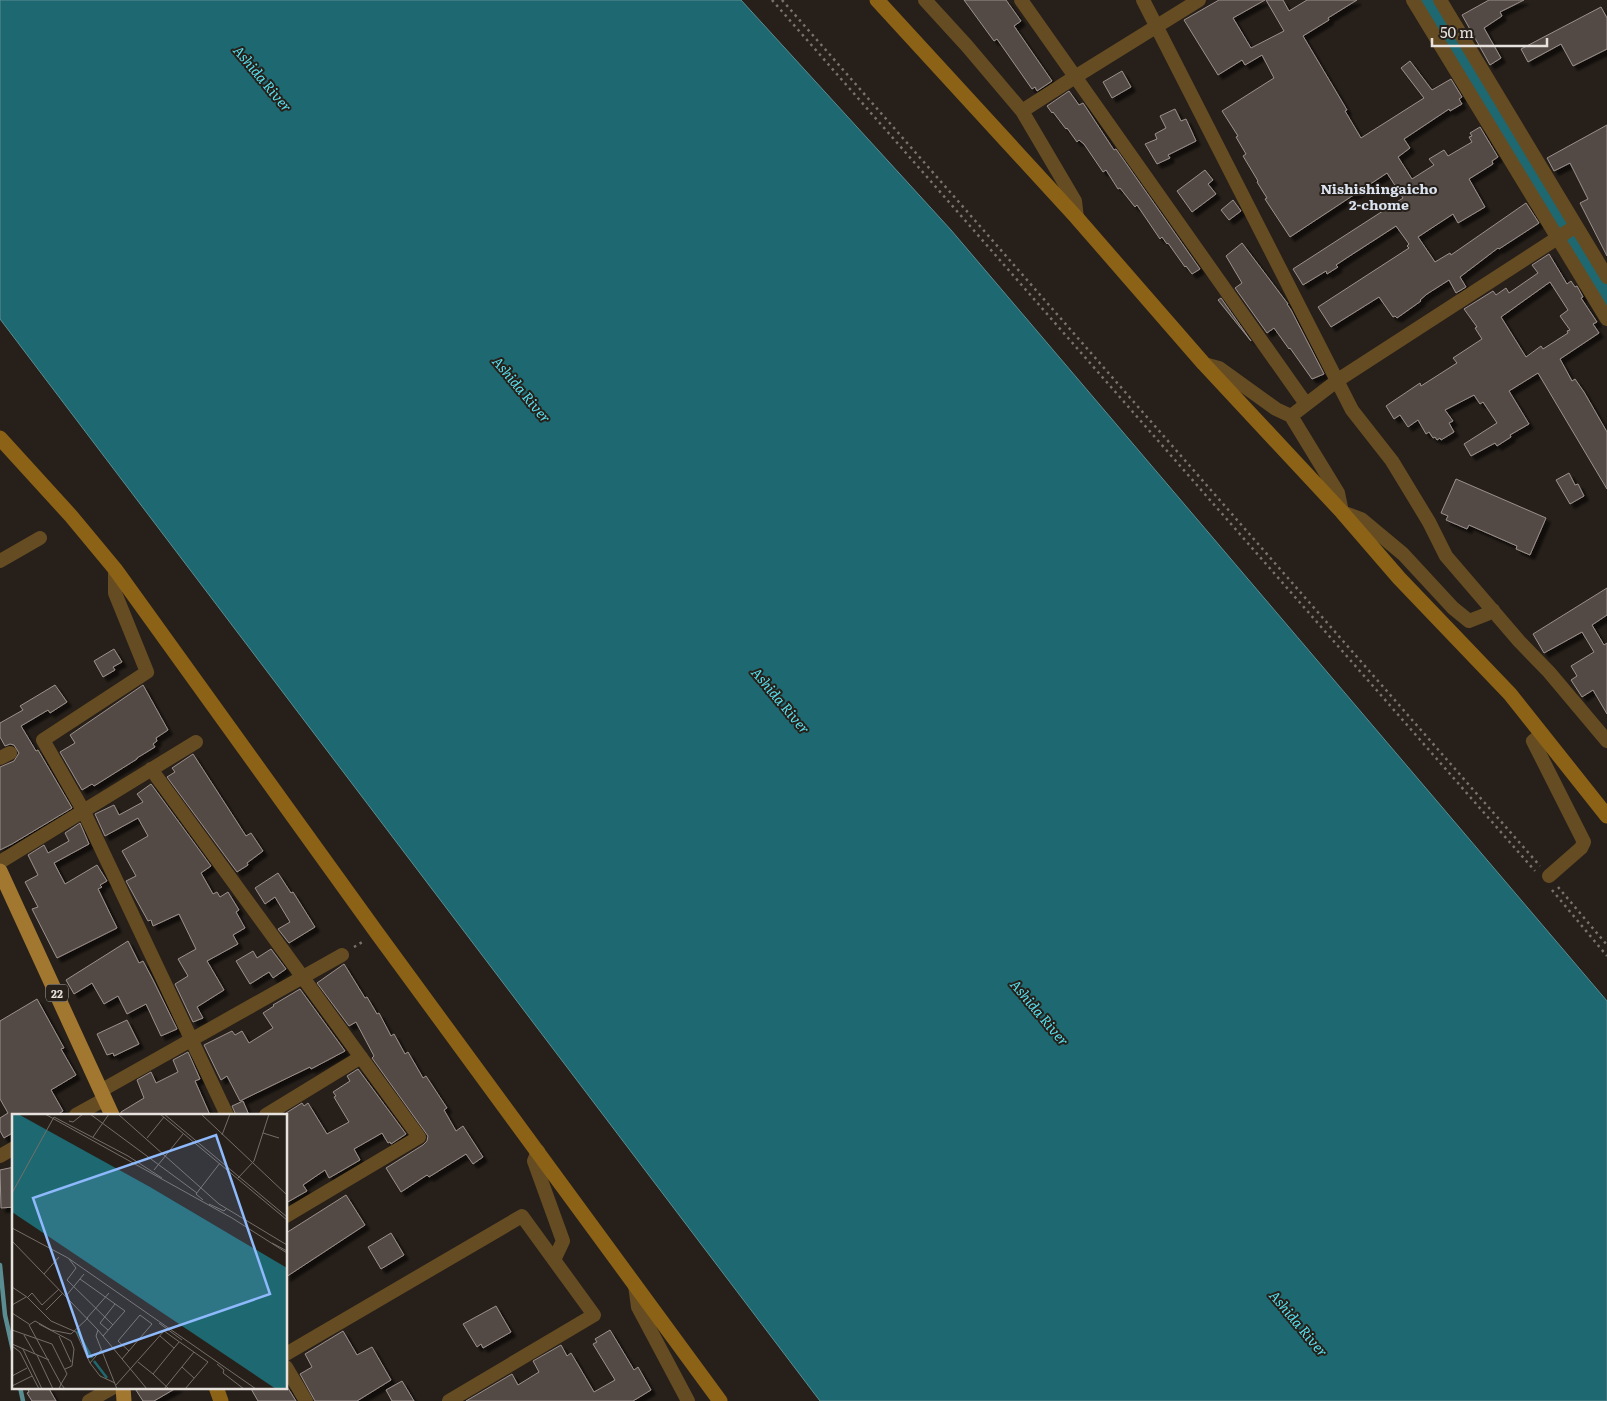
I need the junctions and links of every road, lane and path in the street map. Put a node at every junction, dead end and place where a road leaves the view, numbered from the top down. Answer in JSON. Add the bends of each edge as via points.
{"nodes":[{"id":1,"x":772,"y":0,"type":"edge"},
{"id":2,"x":782,"y":0,"type":"edge"},
{"id":3,"x":878,"y":0,"type":"edge"},
{"id":4,"x":925,"y":0,"type":"edge"},
{"id":5,"x":1021,"y":0,"type":"edge"},
{"id":6,"x":1143,"y":0,"type":"edge"},
{"id":7,"x":1199,"y":0,"type":"edge"},
{"id":8,"x":1412,"y":0,"type":"edge"},
{"id":9,"x":1440,"y":0,"type":"edge"},
{"id":10,"x":1157,"y":25,"type":"junction"},
{"id":11,"x":1075,"y":77,"type":"junction"},
{"id":12,"x":1022,"y":111,"type":"junction"},
{"id":13,"x":1078,"y":218,"type":"junction"},
{"id":14,"x":1567,"y":232,"type":"junction"},
{"id":15,"x":1607,"y":277,"type":"edge"},
{"id":16,"x":1607,"y":319,"type":"edge"},
{"id":17,"x":1204,"y":364,"type":"junction"},
{"id":18,"x":1338,"y":380,"type":"junction"},
{"id":19,"x":1306,"y":404,"type":"junction"},
{"id":20,"x":1291,"y":416,"type":"junction"},
{"id":21,"x":0,"y":438,"type":"edge"},
{"id":22,"x":1342,"y":512,"type":"junction"},
{"id":23,"x":40,"y":538,"type":"dead end"},
{"id":24,"x":0,"y":561,"type":"edge"},
{"id":25,"x":115,"y":569,"type":"junction"},
{"id":26,"x":1493,"y":610,"type":"junction"},
{"id":27,"x":1542,"y":734,"type":"junction"},
{"id":28,"x":1607,"y":741,"type":"edge"},
{"id":29,"x":196,"y":742,"type":"dead end"},
{"id":30,"x":151,"y":769,"type":"junction"},
{"id":31,"x":83,"y":810,"type":"junction"},
{"id":32,"x":1607,"y":816,"type":"edge"},
{"id":33,"x":0,"y":862,"type":"edge"},
{"id":34,"x":0,"y":871,"type":"edge"},
{"id":35,"x":1544,"y":876,"type":"junction"},
{"id":36,"x":1552,"y":890,"type":"dead end"},
{"id":37,"x":377,"y":933,"type":"junction"},
{"id":38,"x":1607,"y":945,"type":"edge"},
{"id":39,"x":342,"y":955,"type":"joint"},
{"id":40,"x":1607,"y":956,"type":"edge"},
{"id":41,"x":304,"y":977,"type":"junction"},
{"id":42,"x":192,"y":1040,"type":"junction"},
{"id":43,"x":360,"y":1057,"type":"junction"},
{"id":44,"x":104,"y":1094,"type":"junction"},
{"id":45,"x":77,"y":1114,"type":"edge"},
{"id":46,"x":112,"y":1114,"type":"edge"},
{"id":47,"x":228,"y":1114,"type":"edge"},
{"id":48,"x":268,"y":1114,"type":"edge"},
{"id":49,"x":12,"y":1149,"type":"edge"},
{"id":50,"x":538,"y":1151,"type":"junction"},
{"id":51,"x":0,"y":1156,"type":"edge"},
{"id":52,"x":288,"y":1215,"type":"edge"},
{"id":53,"x":554,"y":1260,"type":"junction"},
{"id":54,"x":635,"y":1285,"type":"junction"},
{"id":55,"x":288,"y":1353,"type":"edge"},
{"id":56,"x":288,"y":1370,"type":"edge"},
{"id":57,"x":112,"y":1388,"type":"edge"},
{"id":58,"x":123,"y":1388,"type":"edge"},
{"id":59,"x":216,"y":1388,"type":"edge"},
{"id":60,"x":683,"y":1399,"type":"edge"},
{"id":61,"x":90,"y":1401,"type":"edge"},
{"id":62,"x":124,"y":1401,"type":"edge"},
{"id":63,"x":221,"y":1401,"type":"edge"},
{"id":64,"x":306,"y":1401,"type":"edge"},
{"id":65,"x":449,"y":1401,"type":"edge"},
{"id":66,"x":720,"y":1401,"type":"edge"}],
"edges":[{"from":1,"to":35,"type":"path"},
{"from":2,"to":35,"type":"path"},
{"from":3,"to":13,"type":"street"},
{"from":4,"to":12,"type":"street"},
{"from":5,"to":11,"type":"street"},
{"from":6,"to":10,"type":"street"},
{"from":7,"to":10,"type":"street"},
{"from":8,"to":14,"type":"street"},
{"from":9,"to":14,"type":"street"},
{"from":10,"to":11,"type":"street"},
{"from":10,"to":18,"type":"street"},
{"from":11,"to":12,"type":"street"},
{"from":11,"to":19,"type":"street"},
{"from":12,"to":13,"type":"street","via":[[1075,201]]},
{"from":13,"to":17,"type":"street"},
{"from":14,"to":15,"type":"street"},
{"from":14,"to":16,"type":"street"},
{"from":14,"to":18,"type":"street"},
{"from":17,"to":20,"type":"street","via":[[1219,368]]},
{"from":17,"to":22,"type":"street"},
{"from":18,"to":19,"type":"street"},
{"from":18,"to":26,"type":"street","via":[[1352,410],[1392,461],[1446,556]]},
{"from":19,"to":20,"type":"street"},
{"from":20,"to":22,"type":"street","via":[[1338,493]]},
{"from":21,"to":25,"type":"street"},
{"from":22,"to":26,"type":"street","via":[[1361,519],[1403,554],[1469,621]]},
{"from":22,"to":27,"type":"street","via":[[1399,578],[1510,694]]},
{"from":23,"to":24,"type":"street"},
{"from":25,"to":31,"type":"street","via":[[115,593],[147,672],[43,740]]},
{"from":25,"to":37,"type":"street"},
{"from":26,"to":28,"type":"street"},
{"from":27,"to":32,"type":"street"},
{"from":27,"to":35,"type":"street","via":[[1533,741],[1584,842],[1581,848]]},
{"from":29,"to":30,"type":"street"},
{"from":30,"to":31,"type":"street"},
{"from":30,"to":41,"type":"street"},
{"from":31,"to":33,"type":"street"},
{"from":31,"to":42,"type":"street"},
{"from":34,"to":44,"type":"main road","number":"22"},
{"from":35,"to":38,"type":"path"},
{"from":36,"to":40,"type":"path"},
{"from":37,"to":39,"type":"path"},
{"from":37,"to":50,"type":"street"},
{"from":39,"to":41,"type":"street"},
{"from":41,"to":42,"type":"street"},
{"from":41,"to":43,"type":"street"},
{"from":42,"to":44,"type":"street"},
{"from":42,"to":47,"type":"street"},
{"from":43,"to":48,"type":"street"},
{"from":43,"to":52,"type":"street","via":[[419,1137]]},
{"from":44,"to":45,"type":"street"},
{"from":44,"to":46,"type":"main road","number":"22"},
{"from":49,"to":51,"type":"street"},
{"from":50,"to":53,"type":"street","via":[[534,1162],[563,1241]]},
{"from":50,"to":54,"type":"street"},
{"from":53,"to":55,"type":"street","via":[[522,1216]]},
{"from":53,"to":65,"type":"street","via":[[594,1315]]},
{"from":54,"to":60,"type":"street","via":[[638,1308]]},
{"from":54,"to":66,"type":"street"},
{"from":56,"to":64,"type":"street"},
{"from":57,"to":61,"type":"street"},
{"from":58,"to":62,"type":"main road"},
{"from":59,"to":63,"type":"street"}]}
